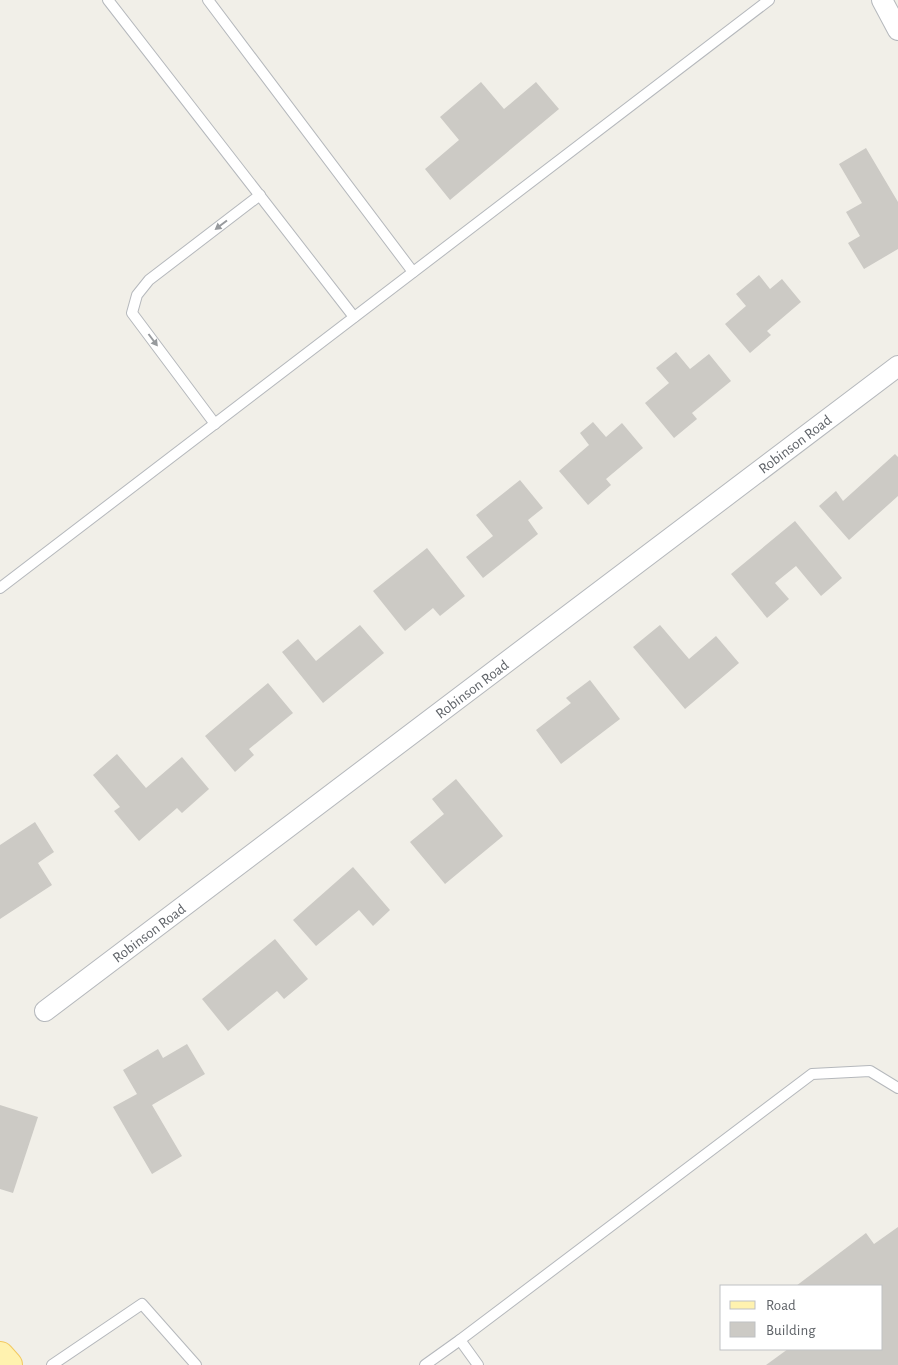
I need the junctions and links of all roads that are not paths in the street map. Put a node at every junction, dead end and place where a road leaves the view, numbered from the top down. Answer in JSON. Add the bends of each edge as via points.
{"nodes":[{"id":1,"x":108,"y":0,"type":"edge"},
{"id":2,"x":208,"y":0,"type":"edge"},
{"id":3,"x":768,"y":0,"type":"edge"},
{"id":4,"x":882,"y":0,"type":"edge"},
{"id":5,"x":898,"y":30,"type":"edge"},
{"id":6,"x":260,"y":195,"type":"junction"},
{"id":7,"x":413,"y":272,"type":"junction"},
{"id":8,"x":354,"y":317,"type":"junction"},
{"id":9,"x":898,"y":366,"type":"edge"},
{"id":10,"x":215,"y":424,"type":"junction"},
{"id":11,"x":0,"y":588,"type":"edge"},
{"id":12,"x":46,"y":1011,"type":"dead end"},
{"id":13,"x":898,"y":1088,"type":"edge"},
{"id":14,"x":460,"y":1340,"type":"junction"},
{"id":15,"x":0,"y":1356,"type":"edge"},
{"id":16,"x":8,"y":1365,"type":"edge"},
{"id":17,"x":52,"y":1365,"type":"edge"},
{"id":18,"x":196,"y":1365,"type":"edge"},
{"id":19,"x":425,"y":1365,"type":"edge"},
{"id":20,"x":478,"y":1365,"type":"edge"}],
"edges":[{"from":1,"to":6,"type":"lane"},
{"from":2,"to":7,"type":"lane"},
{"from":3,"to":7,"type":"lane"},
{"from":4,"to":5,"type":"street"},
{"from":6,"to":8,"type":"lane"},
{"from":6,"to":10,"type":"lane","one_way":true,"via":[[149,280],[137,295],[132,313]]},
{"from":7,"to":8,"type":"lane"},
{"from":8,"to":10,"type":"lane"},
{"from":9,"to":12,"type":"street","name":"Robinson Road"},
{"from":10,"to":11,"type":"lane"},
{"from":13,"to":14,"type":"lane","via":[[870,1071],[812,1074]]},
{"from":14,"to":19,"type":"lane"},
{"from":14,"to":20,"type":"lane"},
{"from":15,"to":16,"type":"main road"},
{"from":17,"to":18,"type":"lane","via":[[142,1304]]}]}
